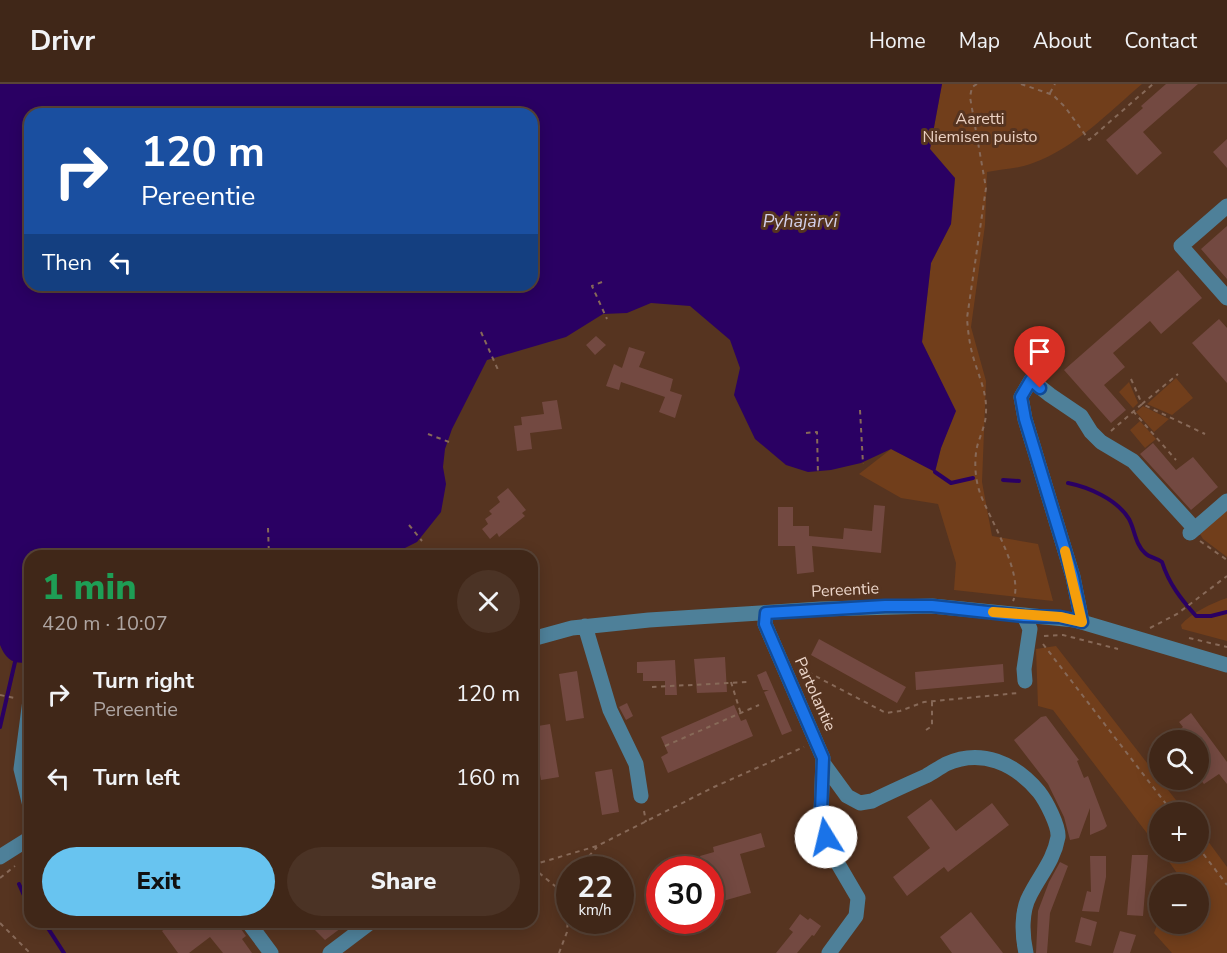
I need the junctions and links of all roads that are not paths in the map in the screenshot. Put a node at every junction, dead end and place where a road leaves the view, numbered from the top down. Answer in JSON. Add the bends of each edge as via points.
{"nodes":[{"id":1,"x":1227,"y":206,"type":"edge"},
{"id":2,"x":1227,"y":298,"type":"edge"},
{"id":3,"x":1227,"y":501,"type":"edge"},
{"id":4,"x":766,"y":613,"type":"junction"},
{"id":5,"x":1082,"y":622,"type":"junction"},
{"id":6,"x":585,"y":626,"type":"junction"},
{"id":7,"x":1030,"y":627,"type":"junction"},
{"id":8,"x":538,"y":637,"type":"edge"},
{"id":9,"x":1227,"y":665,"type":"edge"},
{"id":10,"x":1026,"y":687,"type":"road end"},
{"id":11,"x":24,"y":699,"type":"edge"},
{"id":12,"x":823,"y":763,"type":"junction"},
{"id":13,"x":24,"y":781,"type":"edge"},
{"id":14,"x":641,"y":796,"type":"dead end"},
{"id":15,"x":24,"y":842,"type":"edge"},
{"id":16,"x":0,"y":857,"type":"edge"},
{"id":17,"x":252,"y":928,"type":"edge"},
{"id":18,"x":363,"y":928,"type":"edge"},
{"id":19,"x":271,"y":953,"type":"edge"},
{"id":20,"x":330,"y":953,"type":"edge"},
{"id":21,"x":829,"y":953,"type":"edge"},
{"id":22,"x":1026,"y":953,"type":"edge"}],
"edges":[{"from":1,"to":2,"type":"street","via":[[1181,246]]},
{"from":3,"to":5,"type":"street","via":[[1191,528],[1133,461],[1099,440],[1081,416],[1031,380],[1021,397],[1025,419],[1073,577]]},
{"from":4,"to":6,"type":"street","name":"Pereentie"},
{"from":4,"to":7,"type":"street","name":"Pereentie","via":[[932,606]]},
{"from":4,"to":12,"type":"street","name":"Partolantie","via":[[765,624]]},
{"from":5,"to":7,"type":"street","name":"Pereentie","via":[[1060,617]]},
{"from":5,"to":9,"type":"street","name":"Pereentie"},
{"from":6,"to":8,"type":"street","name":"Pereentie"},
{"from":6,"to":14,"type":"street","via":[[610,710],[636,764]]},
{"from":7,"to":10,"type":"street","via":[[1024,669]]},
{"from":11,"to":13,"type":"street"},
{"from":12,"to":21,"type":"street","name":"Partolantie","via":[[821,813],[826,837],[858,898],[856,916]]},
{"from":12,"to":22,"type":"street","via":[[847,796],[860,803],[965,758],[989,757],[1004,762],[1033,785],[1046,801],[1058,834],[1054,854],[1029,896],[1024,916]]},
{"from":15,"to":16,"type":"street"},
{"from":17,"to":19,"type":"street"},
{"from":18,"to":20,"type":"street"}]}
